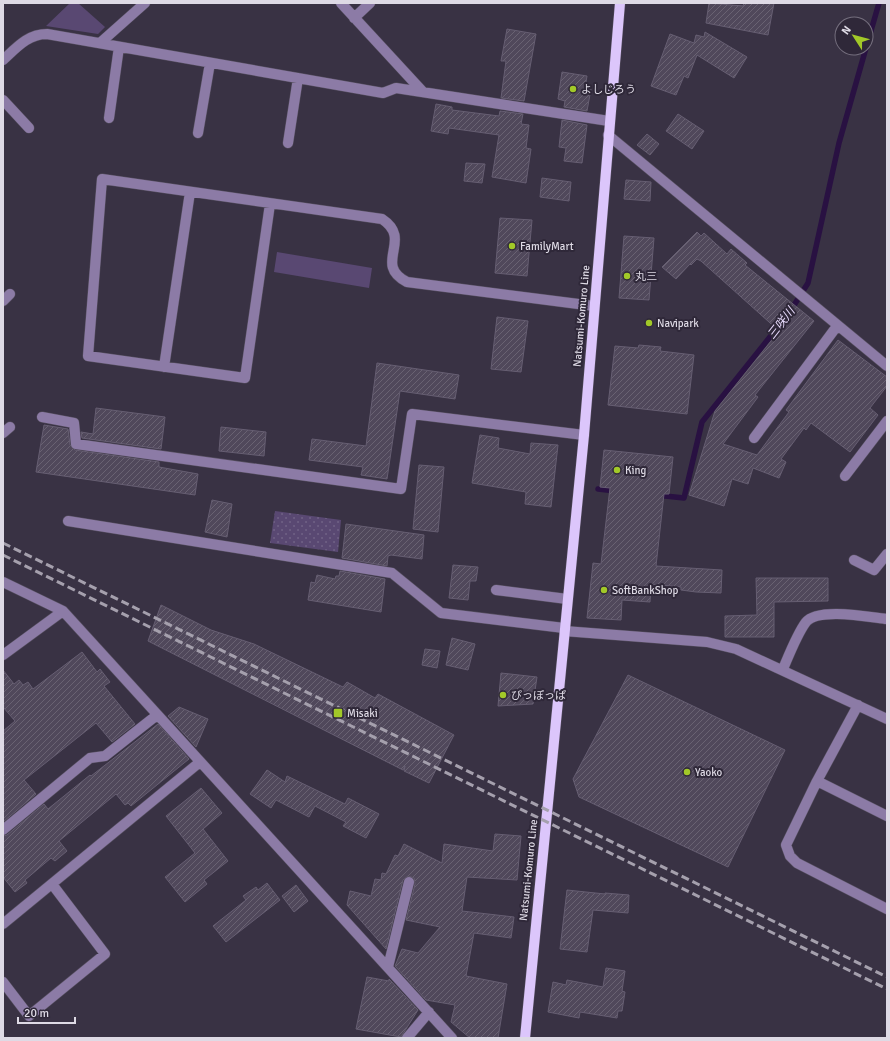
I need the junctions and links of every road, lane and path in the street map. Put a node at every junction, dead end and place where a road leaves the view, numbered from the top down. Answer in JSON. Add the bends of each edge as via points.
{"nodes":[{"id":1,"x":145,"y":3,"type":"edge"},
{"id":2,"x":341,"y":3,"type":"edge"},
{"id":3,"x":370,"y":3,"type":"edge"},
{"id":4,"x":620,"y":3,"type":"edge"},
{"id":5,"x":354,"y":18,"type":"junction"},
{"id":6,"x":100,"y":44,"type":"junction"},
{"id":7,"x":119,"y":47,"type":"junction"},
{"id":8,"x":3,"y":60,"type":"edge"},
{"id":9,"x":210,"y":63,"type":"junction"},
{"id":10,"x":298,"y":78,"type":"junction"},
{"id":11,"x":423,"y":92,"type":"junction"},
{"id":12,"x":3,"y":100,"type":"edge"},
{"id":13,"x":109,"y":118,"type":"dead end"},
{"id":14,"x":609,"y":121,"type":"junction"},
{"id":15,"x":29,"y":128,"type":"dead end"},
{"id":16,"x":198,"y":133,"type":"dead end"},
{"id":17,"x":608,"y":135,"type":"junction"},
{"id":18,"x":288,"y":143,"type":"dead end"},
{"id":19,"x":190,"y":192,"type":"junction"},
{"id":20,"x":270,"y":204,"type":"junction"},
{"id":21,"x":594,"y":306,"type":"junction"},
{"id":22,"x":838,"y":326,"type":"junction"},
{"id":23,"x":887,"y":366,"type":"edge"},
{"id":24,"x":164,"y":367,"type":"junction"},
{"id":25,"x":42,"y":417,"type":"dead end"},
{"id":26,"x":887,"y":422,"type":"edge"},
{"id":27,"x":584,"y":435,"type":"junction"},
{"id":28,"x":754,"y":438,"type":"dead end"},
{"id":29,"x":845,"y":476,"type":"dead end"},
{"id":30,"x":68,"y":522,"type":"dead end"},
{"id":31,"x":887,"y":554,"type":"edge"},
{"id":32,"x":854,"y":560,"type":"dead end"},
{"id":33,"x":3,"y":582,"type":"edge"},
{"id":34,"x":496,"y":590,"type":"dead end"},
{"id":35,"x":567,"y":599,"type":"junction"},
{"id":36,"x":63,"y":611,"type":"junction"},
{"id":37,"x":887,"y":619,"type":"edge"},
{"id":38,"x":564,"y":630,"type":"junction"},
{"id":39,"x":3,"y":655,"type":"edge"},
{"id":40,"x":783,"y":669,"type":"junction"},
{"id":41,"x":858,"y":705,"type":"junction"},
{"id":42,"x":157,"y":715,"type":"junction"},
{"id":43,"x":887,"y":719,"type":"edge"},
{"id":44,"x":200,"y":762,"type":"junction"},
{"id":45,"x":817,"y":781,"type":"junction"},
{"id":46,"x":887,"y":816,"type":"edge"},
{"id":47,"x":3,"y":830,"type":"edge"},
{"id":48,"x":409,"y":882,"type":"dead end"},
{"id":49,"x":52,"y":884,"type":"junction"},
{"id":50,"x":887,"y":909,"type":"edge"},
{"id":51,"x":3,"y":924,"type":"edge"},
{"id":52,"x":388,"y":967,"type":"junction"},
{"id":53,"x":3,"y":982,"type":"edge"},
{"id":54,"x":429,"y":1012,"type":"junction"},
{"id":55,"x":407,"y":1038,"type":"edge"},
{"id":56,"x":452,"y":1038,"type":"edge"},
{"id":57,"x":525,"y":1038,"type":"edge"}],
"edges":[{"from":1,"to":6,"type":"street"},
{"from":2,"to":5,"type":"street"},
{"from":3,"to":5,"type":"street"},
{"from":4,"to":14,"type":"main road","name":"Natsumi-Komuro Line"},
{"from":5,"to":11,"type":"street"},
{"from":6,"to":7,"type":"street"},
{"from":6,"to":8,"type":"street","via":[[36,34],[24,40]]},
{"from":7,"to":9,"type":"street"},
{"from":7,"to":13,"type":"street"},
{"from":9,"to":10,"type":"street"},
{"from":9,"to":16,"type":"street"},
{"from":10,"to":11,"type":"street","via":[[382,93],[396,88]]},
{"from":10,"to":18,"type":"street"},
{"from":11,"to":14,"type":"street"},
{"from":12,"to":15,"type":"street"},
{"from":14,"to":17,"type":"main road","name":"Natsumi-Komuro Line"},
{"from":17,"to":21,"type":"main road","name":"Natsumi-Komuro Line"},
{"from":17,"to":22,"type":"street"},
{"from":19,"to":20,"type":"street"},
{"from":19,"to":24,"type":"street"},
{"from":19,"to":24,"type":"street","via":[[102,179],[88,356]]},
{"from":20,"to":21,"type":"street","via":[[382,219],[395,231],[393,272],[407,282]]},
{"from":20,"to":24,"type":"street","via":[[245,378]]},
{"from":21,"to":27,"type":"main road","name":"Natsumi-Komuro Line"},
{"from":22,"to":23,"type":"street"},
{"from":22,"to":28,"type":"street"},
{"from":25,"to":27,"type":"street","via":[[74,423],[76,444],[401,489],[412,414]]},
{"from":26,"to":29,"type":"street"},
{"from":27,"to":35,"type":"main road","name":"Natsumi-Komuro Line"},
{"from":30,"to":38,"type":"street","via":[[392,573],[441,613]]},
{"from":31,"to":32,"type":"street","via":[[874,570]]},
{"from":33,"to":36,"type":"street"},
{"from":34,"to":35,"type":"street"},
{"from":35,"to":38,"type":"main road","name":"Natsumi-Komuro Line"},
{"from":36,"to":39,"type":"street"},
{"from":36,"to":42,"type":"street"},
{"from":37,"to":40,"type":"street","via":[[815,615],[806,622]]},
{"from":38,"to":40,"type":"street","via":[[708,642],[736,649]]},
{"from":38,"to":57,"type":"main road","name":"Natsumi-Komuro Line"},
{"from":40,"to":41,"type":"street"},
{"from":41,"to":43,"type":"street"},
{"from":41,"to":45,"type":"street"},
{"from":42,"to":44,"type":"street"},
{"from":42,"to":47,"type":"street","via":[[105,756],[90,758]]},
{"from":44,"to":49,"type":"street"},
{"from":44,"to":52,"type":"street"},
{"from":45,"to":46,"type":"street"},
{"from":45,"to":50,"type":"street","via":[[786,845],[790,856],[796,863]]},
{"from":48,"to":52,"type":"street"},
{"from":49,"to":51,"type":"street"},
{"from":49,"to":53,"type":"street","via":[[105,954],[29,1016]]},
{"from":52,"to":54,"type":"street"},
{"from":54,"to":55,"type":"street"},
{"from":54,"to":56,"type":"street"}]}
